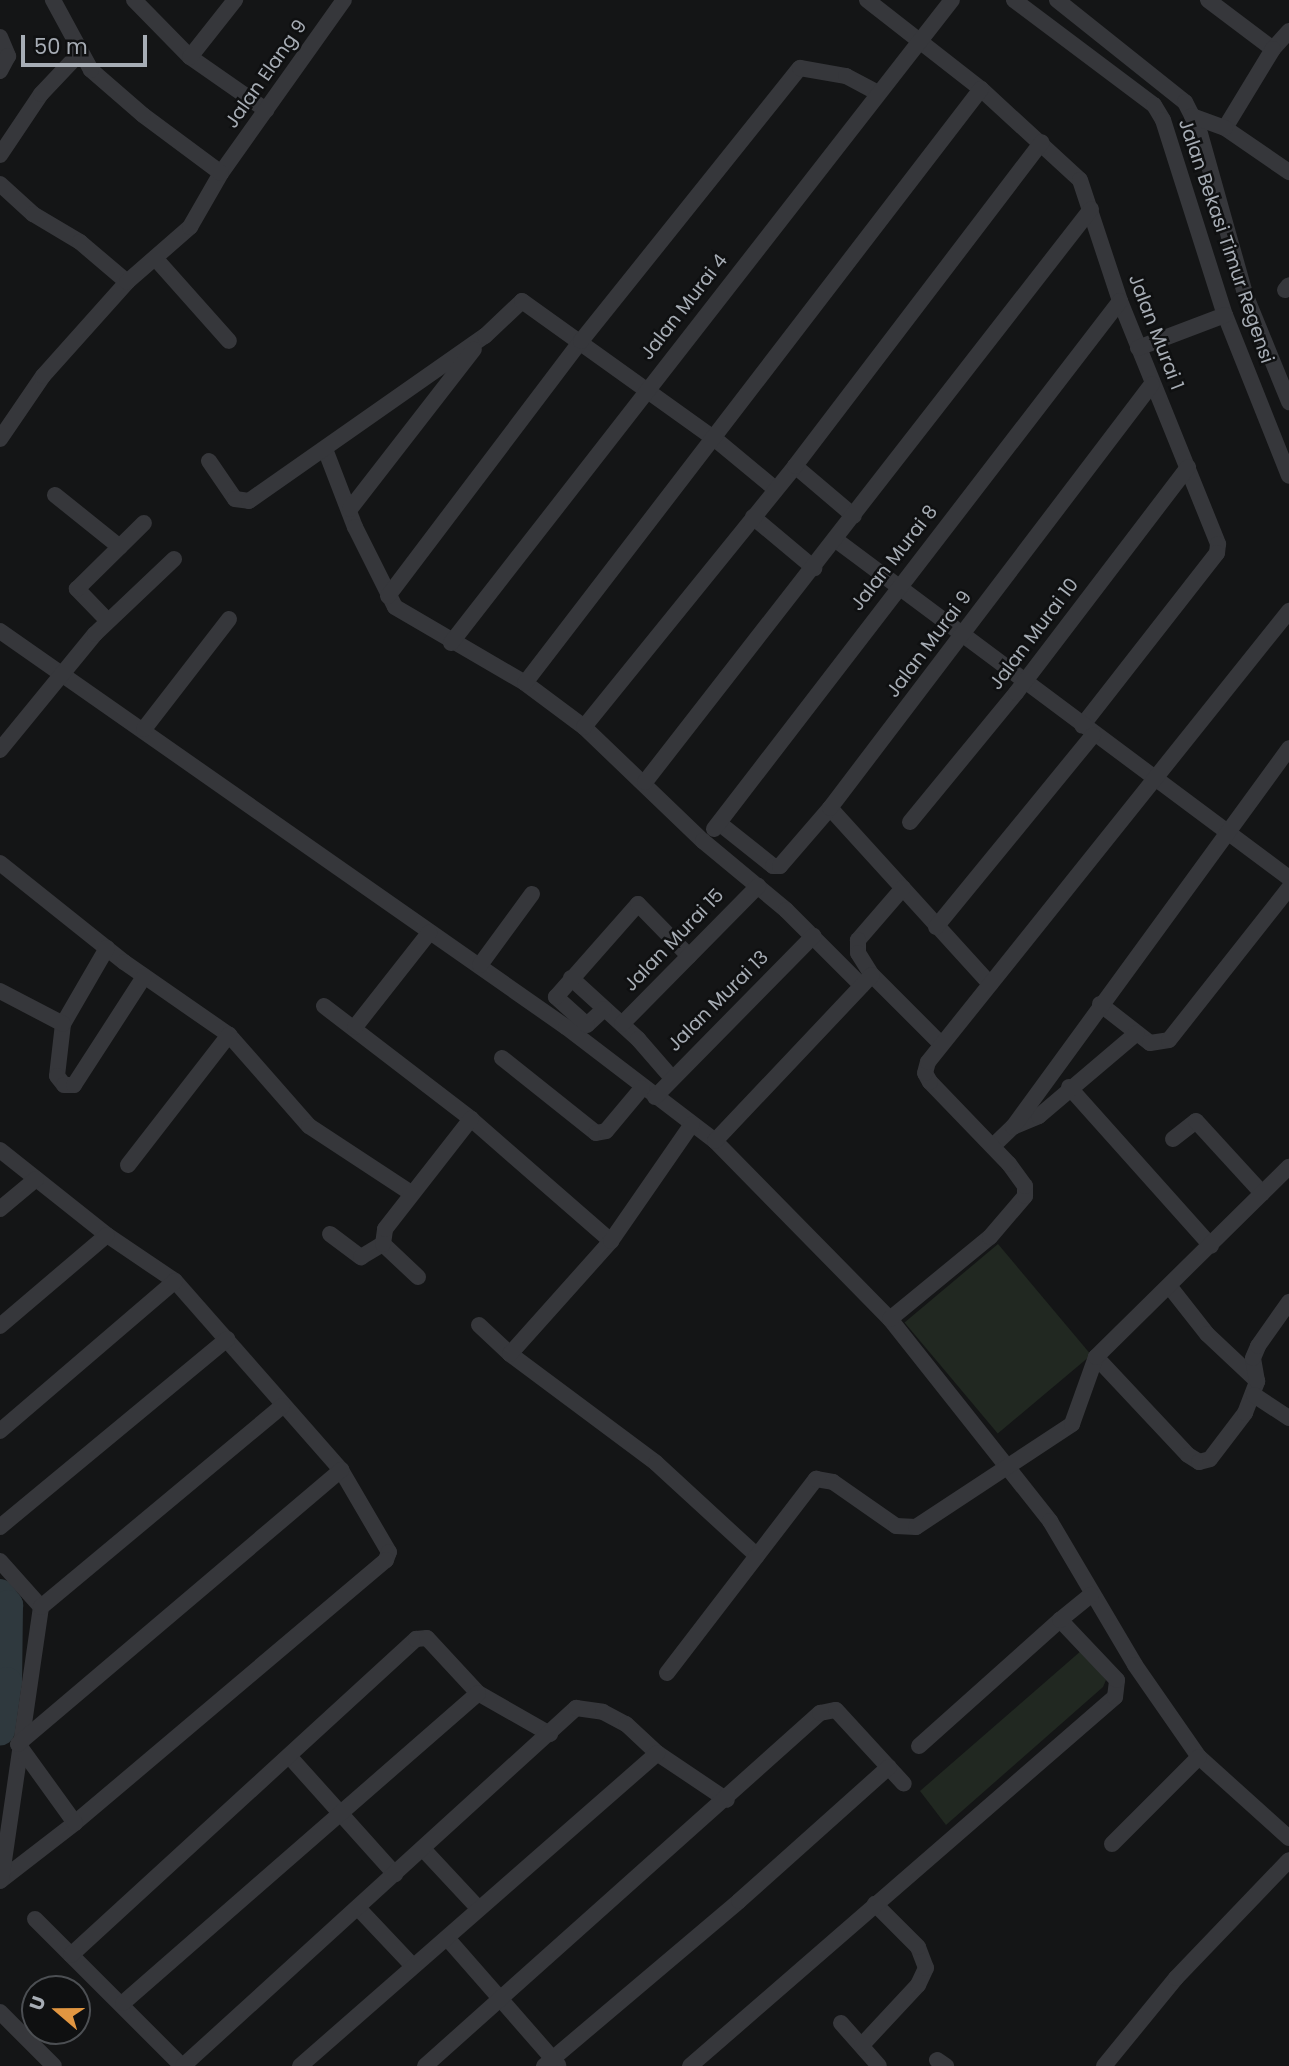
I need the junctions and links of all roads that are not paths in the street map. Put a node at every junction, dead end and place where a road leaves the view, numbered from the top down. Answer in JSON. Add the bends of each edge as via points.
{"nodes":[{"id":1,"x":53,"y":0,"type":"edge"},
{"id":2,"x":235,"y":0,"type":"edge"},
{"id":3,"x":344,"y":0,"type":"edge"},
{"id":4,"x":867,"y":0,"type":"edge"},
{"id":5,"x":952,"y":0,"type":"edge"},
{"id":6,"x":1014,"y":0,"type":"edge"},
{"id":7,"x":1057,"y":0,"type":"edge"},
{"id":8,"x":1208,"y":0,"type":"edge"},
{"id":9,"x":136,"y":1,"type":"edge"},
{"id":10,"x":1289,"y":31,"type":"edge"},
{"id":11,"x":0,"y":37,"type":"edge"},
{"id":12,"x":919,"y":42,"type":"junction"},
{"id":13,"x":1273,"y":49,"type":"junction"},
{"id":14,"x":79,"y":54,"type":"junction"},
{"id":15,"x":190,"y":57,"type":"junction"},
{"id":16,"x":3,"y":62,"type":"edge"},
{"id":17,"x":981,"y":89,"type":"junction"},
{"id":18,"x":878,"y":93,"type":"junction"},
{"id":19,"x":266,"y":110,"type":"junction"},
{"id":20,"x":1192,"y":116,"type":"junction"},
{"id":21,"x":1226,"y":128,"type":"junction"},
{"id":22,"x":1042,"y":142,"type":"junction"},
{"id":23,"x":0,"y":155,"type":"edge"},
{"id":24,"x":1289,"y":172,"type":"edge"},
{"id":25,"x":221,"y":173,"type":"junction"},
{"id":26,"x":0,"y":184,"type":"edge"},
{"id":27,"x":1091,"y":209,"type":"junction"},
{"id":28,"x":155,"y":258,"type":"junction"},
{"id":29,"x":127,"y":282,"type":"junction"},
{"id":30,"x":1120,"y":301,"type":"junction"},
{"id":31,"x":1225,"y":315,"type":"junction"},
{"id":32,"x":485,"y":336,"type":"junction"},
{"id":33,"x":229,"y":341,"type":"dead end"},
{"id":34,"x":581,"y":341,"type":"junction"},
{"id":35,"x":1138,"y":348,"type":"junction"},
{"id":36,"x":1152,"y":384,"type":"junction"},
{"id":37,"x":645,"y":389,"type":"junction"},
{"id":38,"x":1289,"y":402,"type":"edge"},
{"id":39,"x":0,"y":439,"type":"edge"},
{"id":40,"x":715,"y":439,"type":"junction"},
{"id":41,"x":325,"y":449,"type":"junction"},
{"id":42,"x":209,"y":461,"type":"dead end"},
{"id":43,"x":794,"y":466,"type":"junction"},
{"id":44,"x":1188,"y":467,"type":"junction"},
{"id":45,"x":1289,"y":476,"type":"edge"},
{"id":46,"x":774,"y":488,"type":"junction"},
{"id":47,"x":55,"y":495,"type":"dead end"},
{"id":48,"x":350,"y":509,"type":"junction"},
{"id":49,"x":854,"y":516,"type":"junction"},
{"id":50,"x":753,"y":517,"type":"junction"},
{"id":51,"x":144,"y":523,"type":"dead end"},
{"id":52,"x":836,"y":540,"type":"junction"},
{"id":53,"x":120,"y":547,"type":"junction"},
{"id":54,"x":174,"y":559,"type":"dead end"},
{"id":55,"x":814,"y":568,"type":"junction"},
{"id":56,"x":898,"y":587,"type":"junction"},
{"id":57,"x":388,"y":596,"type":"junction"},
{"id":58,"x":1289,"y":611,"type":"edge"},
{"id":59,"x":229,"y":619,"type":"dead end"},
{"id":60,"x":108,"y":621,"type":"junction"},
{"id":61,"x":0,"y":631,"type":"edge"},
{"id":62,"x":963,"y":635,"type":"junction"},
{"id":63,"x":451,"y":643,"type":"junction"},
{"id":64,"x":64,"y":675,"type":"junction"},
{"id":65,"x":1024,"y":682,"type":"junction"},
{"id":66,"x":525,"y":683,"type":"junction"},
{"id":67,"x":584,"y":727,"type":"junction"},
{"id":68,"x":144,"y":729,"type":"junction"},
{"id":69,"x":1087,"y":730,"type":"junction"},
{"id":70,"x":1289,"y":748,"type":"edge"},
{"id":71,"x":0,"y":750,"type":"edge"},
{"id":72,"x":1153,"y":780,"type":"junction"},
{"id":73,"x":645,"y":782,"type":"junction"},
{"id":74,"x":830,"y":808,"type":"junction"},
{"id":75,"x":910,"y":822,"type":"dead end"},
{"id":76,"x":719,"y":823,"type":"junction"},
{"id":77,"x":1224,"y":832,"type":"junction"},
{"id":78,"x":704,"y":841,"type":"junction"},
{"id":79,"x":0,"y":863,"type":"edge"},
{"id":80,"x":1289,"y":878,"type":"edge"},
{"id":81,"x":758,"y":886,"type":"junction"},
{"id":82,"x":903,"y":888,"type":"junction"},
{"id":83,"x":1289,"y":888,"type":"edge"},
{"id":84,"x":533,"y":894,"type":"dead end"},
{"id":85,"x":936,"y":927,"type":"junction"},
{"id":86,"x":429,"y":933,"type":"junction"},
{"id":87,"x":813,"y":936,"type":"junction"},
{"id":88,"x":107,"y":948,"type":"junction"},
{"id":89,"x":690,"y":956,"type":"junction"},
{"id":90,"x":480,"y":965,"type":"junction"},
{"id":91,"x":144,"y":976,"type":"junction"},
{"id":92,"x":571,"y":978,"type":"junction"},
{"id":93,"x":867,"y":980,"type":"junction"},
{"id":94,"x":990,"y":984,"type":"junction"},
{"id":95,"x":0,"y":991,"type":"edge"},
{"id":96,"x":1100,"y":1004,"type":"junction"},
{"id":97,"x":324,"y":1006,"type":"dead end"},
{"id":98,"x":604,"y":1009,"type":"junction"},
{"id":99,"x":63,"y":1024,"type":"junction"},
{"id":100,"x":622,"y":1024,"type":"junction"},
{"id":101,"x":355,"y":1027,"type":"junction"},
{"id":102,"x":1137,"y":1033,"type":"junction"},
{"id":103,"x":229,"y":1035,"type":"junction"},
{"id":104,"x":942,"y":1044,"type":"junction"},
{"id":105,"x":502,"y":1058,"type":"dead end"},
{"id":106,"x":671,"y":1077,"type":"junction"},
{"id":107,"x":1069,"y":1087,"type":"junction"},
{"id":108,"x":649,"y":1092,"type":"junction"},
{"id":109,"x":471,"y":1119,"type":"junction"},
{"id":110,"x":692,"y":1124,"type":"junction"},
{"id":111,"x":1013,"y":1128,"type":"junction"},
{"id":112,"x":1173,"y":1139,"type":"dead end"},
{"id":113,"x":715,"y":1141,"type":"junction"},
{"id":114,"x":993,"y":1146,"type":"junction"},
{"id":115,"x":0,"y":1150,"type":"edge"},
{"id":116,"x":128,"y":1165,"type":"dead end"},
{"id":117,"x":1289,"y":1166,"type":"edge"},
{"id":118,"x":36,"y":1179,"type":"junction"},
{"id":119,"x":411,"y":1193,"type":"junction"},
{"id":120,"x":1262,"y":1194,"type":"junction"},
{"id":121,"x":0,"y":1209,"type":"edge"},
{"id":122,"x":330,"y":1234,"type":"dead end"},
{"id":123,"x":107,"y":1235,"type":"junction"},
{"id":124,"x":611,"y":1241,"type":"junction"},
{"id":125,"x":383,"y":1244,"type":"junction"},
{"id":126,"x":1210,"y":1245,"type":"junction"},
{"id":127,"x":418,"y":1277,"type":"dead end"},
{"id":128,"x":175,"y":1281,"type":"junction"},
{"id":129,"x":1170,"y":1287,"type":"junction"},
{"id":130,"x":1289,"y":1302,"type":"edge"},
{"id":131,"x":890,"y":1319,"type":"junction"},
{"id":132,"x":479,"y":1325,"type":"dead end"},
{"id":133,"x":0,"y":1326,"type":"edge"},
{"id":134,"x":227,"y":1339,"type":"junction"},
{"id":135,"x":510,"y":1354,"type":"junction"},
{"id":136,"x":1096,"y":1357,"type":"junction"},
{"id":137,"x":1255,"y":1388,"type":"junction"},
{"id":138,"x":282,"y":1406,"type":"junction"},
{"id":139,"x":1289,"y":1418,"type":"edge"},
{"id":140,"x":0,"y":1431,"type":"edge"},
{"id":141,"x":1012,"y":1468,"type":"junction"},
{"id":142,"x":341,"y":1470,"type":"junction"},
{"id":143,"x":0,"y":1527,"type":"edge"},
{"id":144,"x":757,"y":1556,"type":"junction"},
{"id":145,"x":0,"y":1561,"type":"edge"},
{"id":146,"x":1091,"y":1595,"type":"junction"},
{"id":147,"x":41,"y":1607,"type":"junction"},
{"id":148,"x":1060,"y":1620,"type":"junction"},
{"id":149,"x":667,"y":1673,"type":"dead end"},
{"id":150,"x":478,"y":1693,"type":"junction"},
{"id":151,"x":550,"y":1734,"type":"junction"},
{"id":152,"x":18,"y":1744,"type":"junction"},
{"id":153,"x":919,"y":1746,"type":"dead end"},
{"id":154,"x":657,"y":1753,"type":"junction"},
{"id":155,"x":289,"y":1756,"type":"junction"},
{"id":156,"x":1199,"y":1757,"type":"junction"},
{"id":157,"x":888,"y":1767,"type":"junction"},
{"id":158,"x":904,"y":1784,"type":"dead end"},
{"id":159,"x":727,"y":1800,"type":"junction"},
{"id":160,"x":340,"y":1811,"type":"junction"},
{"id":161,"x":75,"y":1823,"type":"junction"},
{"id":162,"x":1289,"y":1838,"type":"edge"},
{"id":163,"x":1112,"y":1844,"type":"dead end"},
{"id":164,"x":424,"y":1850,"type":"junction"},
{"id":165,"x":1289,"y":1860,"type":"edge"},
{"id":166,"x":395,"y":1874,"type":"junction"},
{"id":167,"x":1,"y":1880,"type":"edge"},
{"id":168,"x":875,"y":1904,"type":"junction"},
{"id":169,"x":478,"y":1908,"type":"junction"},
{"id":170,"x":359,"y":1909,"type":"junction"},
{"id":171,"x":35,"y":1919,"type":"dead end"},
{"id":172,"x":447,"y":1938,"type":"junction"},
{"id":173,"x":71,"y":1955,"type":"junction"},
{"id":174,"x":411,"y":1964,"type":"junction"},
{"id":175,"x":498,"y":1998,"type":"junction"},
{"id":176,"x":123,"y":2003,"type":"junction"},
{"id":177,"x":0,"y":2012,"type":"edge"},
{"id":178,"x":841,"y":2023,"type":"dead end"},
{"id":179,"x":862,"y":2045,"type":"junction"},
{"id":180,"x":552,"y":2064,"type":"edge"},
{"id":181,"x":54,"y":2066,"type":"edge"},
{"id":182,"x":183,"y":2066,"type":"edge"},
{"id":183,"x":300,"y":2066,"type":"edge"},
{"id":184,"x":425,"y":2066,"type":"edge"},
{"id":185,"x":690,"y":2066,"type":"edge"},
{"id":186,"x":879,"y":2066,"type":"edge"},
{"id":187,"x":1104,"y":2066,"type":"edge"}],
"edges":[{"from":1,"to":14,"type":"street"},
{"from":2,"to":15,"type":"street"},
{"from":3,"to":19,"type":"street","name":"Jalan Elang 9"},
{"from":4,"to":12,"type":"street","name":"Jalan Murai 1"},
{"from":5,"to":12,"type":"street","name":"Jalan Murai 4"},
{"from":6,"to":31,"type":"street","name":"Jalan Bekasi Timur Regensi","via":[[1154,105],[1168,132]]},
{"from":7,"to":20,"type":"street","name":"Jalan Bekasi Timur Regensi","via":[[1162,80]]},
{"from":8,"to":13,"type":"street"},
{"from":9,"to":15,"type":"street"},
{"from":10,"to":13,"type":"street"},
{"from":11,"to":16,"type":"street"},
{"from":12,"to":17,"type":"street","name":"Jalan Murai 1"},
{"from":12,"to":18,"type":"street","name":"Jalan Murai 4"},
{"from":13,"to":21,"type":"street"},
{"from":14,"to":23,"type":"street","via":[[41,94]]},
{"from":14,"to":25,"type":"street","via":[[142,115]]},
{"from":15,"to":19,"type":"street"},
{"from":17,"to":22,"type":"street","name":"Jalan Murai 1"},
{"from":17,"to":40,"type":"street"},
{"from":18,"to":34,"type":"street","via":[[845,76],[800,68]]},
{"from":18,"to":37,"type":"street","name":"Jalan Murai 4"},
{"from":19,"to":25,"type":"street","name":"Jalan Elang 9"},
{"from":20,"to":21,"type":"street"},
{"from":20,"to":38,"type":"street","name":"Jalan Bekasi Timur Regensi","via":[[1245,294]]},
{"from":21,"to":24,"type":"street"},
{"from":22,"to":27,"type":"street","name":"Jalan Murai 1","via":[[1080,180]]},
{"from":22,"to":43,"type":"street"},
{"from":25,"to":28,"type":"street","name":"Jalan Elang 9","via":[[190,227]]},
{"from":26,"to":29,"type":"street","via":[[33,214],[80,242]]},
{"from":27,"to":30,"type":"street","name":"Jalan Murai 1"},
{"from":27,"to":49,"type":"street"},
{"from":28,"to":29,"type":"street","name":"Jalan Elang 9"},
{"from":28,"to":33,"type":"street"},
{"from":29,"to":39,"type":"street","name":"Jalan Elang 9","via":[[43,376]]},
{"from":30,"to":35,"type":"street","name":"Jalan Murai 1"},
{"from":30,"to":56,"type":"street","name":"Jalan Murai 8"},
{"from":31,"to":35,"type":"street"},
{"from":31,"to":45,"type":"street","name":"Jalan Bekasi Timur Regensi"},
{"from":32,"to":34,"type":"street","via":[[522,301]]},
{"from":32,"to":41,"type":"street"},
{"from":32,"to":48,"type":"street"},
{"from":34,"to":37,"type":"street"},
{"from":34,"to":57,"type":"street"},
{"from":35,"to":36,"type":"street","name":"Jalan Murai 1"},
{"from":36,"to":44,"type":"street","name":"Jalan Murai 1"},
{"from":36,"to":62,"type":"street","name":"Jalan Murai 9"},
{"from":37,"to":40,"type":"street"},
{"from":37,"to":63,"type":"street","name":"Jalan Murai 4"},
{"from":40,"to":46,"type":"street"},
{"from":40,"to":66,"type":"street"},
{"from":41,"to":42,"type":"street","via":[[249,500],[235,499]]},
{"from":41,"to":48,"type":"street"},
{"from":43,"to":46,"type":"street"},
{"from":43,"to":49,"type":"street"},
{"from":44,"to":65,"type":"street","name":"Jalan Murai 10"},
{"from":44,"to":69,"type":"street","name":"Jalan Murai 1","via":[[1218,544],[1217,553]]},
{"from":46,"to":50,"type":"street"},
{"from":47,"to":53,"type":"street"},
{"from":48,"to":57,"type":"street"},
{"from":49,"to":52,"type":"street"},
{"from":50,"to":55,"type":"street"},
{"from":50,"to":67,"type":"street"},
{"from":51,"to":53,"type":"street"},
{"from":52,"to":55,"type":"street"},
{"from":52,"to":56,"type":"street"},
{"from":53,"to":60,"type":"street","via":[[77,589]]},
{"from":54,"to":60,"type":"street"},
{"from":55,"to":73,"type":"street"},
{"from":56,"to":62,"type":"street"},
{"from":56,"to":76,"type":"street","name":"Jalan Murai 8"},
{"from":57,"to":63,"type":"street","via":[[395,607]]},
{"from":58,"to":72,"type":"street"},
{"from":59,"to":68,"type":"street"},
{"from":60,"to":64,"type":"street"},
{"from":61,"to":64,"type":"street"},
{"from":62,"to":65,"type":"street"},
{"from":62,"to":74,"type":"street","name":"Jalan Murai 9"},
{"from":63,"to":66,"type":"street"},
{"from":64,"to":68,"type":"street"},
{"from":64,"to":71,"type":"street"},
{"from":65,"to":69,"type":"street"},
{"from":65,"to":75,"type":"street","name":"Jalan Murai 10"},
{"from":66,"to":67,"type":"street"},
{"from":67,"to":73,"type":"street"},
{"from":68,"to":86,"type":"street"},
{"from":69,"to":72,"type":"street"},
{"from":69,"to":85,"type":"street","name":"Jalan Murai 1"},
{"from":70,"to":77,"type":"street"},
{"from":72,"to":77,"type":"street"},
{"from":72,"to":94,"type":"street"},
{"from":73,"to":78,"type":"street"},
{"from":74,"to":76,"type":"street","name":"Jalan Murai 9","via":[[777,867]]},
{"from":74,"to":82,"type":"street"},
{"from":76,"to":78,"type":"street","name":"Jalan Murai 8"},
{"from":77,"to":80,"type":"street"},
{"from":77,"to":96,"type":"street"},
{"from":78,"to":81,"type":"street"},
{"from":79,"to":88,"type":"street"},
{"from":81,"to":87,"type":"street"},
{"from":81,"to":89,"type":"street","name":"Jalan Murai 15"},
{"from":82,"to":85,"type":"street"},
{"from":82,"to":93,"type":"street","via":[[859,940],[858,953]]},
{"from":83,"to":102,"type":"street","via":[[1169,1040],[1150,1043]]},
{"from":84,"to":90,"type":"street"},
{"from":85,"to":94,"type":"street"},
{"from":86,"to":90,"type":"street"},
{"from":86,"to":101,"type":"street"},
{"from":87,"to":93,"type":"street"},
{"from":87,"to":106,"type":"street","name":"Jalan Murai 13"},
{"from":88,"to":91,"type":"street"},
{"from":88,"to":99,"type":"street"},
{"from":89,"to":92,"type":"street","via":[[638,904]]},
{"from":89,"to":100,"type":"street","name":"Jalan Murai 15"},
{"from":90,"to":108,"type":"street"},
{"from":91,"to":99,"type":"street","via":[[70,1086],[57,1076]]},
{"from":91,"to":103,"type":"street"},
{"from":92,"to":98,"type":"street"},
{"from":92,"to":98,"type":"street","via":[[556,998],[587,1025]]},
{"from":93,"to":104,"type":"street"},
{"from":93,"to":113,"type":"street"},
{"from":94,"to":104,"type":"street"},
{"from":95,"to":99,"type":"street"},
{"from":96,"to":102,"type":"street"},
{"from":96,"to":111,"type":"street"},
{"from":97,"to":101,"type":"street"},
{"from":98,"to":100,"type":"street"},
{"from":100,"to":106,"type":"street"},
{"from":101,"to":109,"type":"street"},
{"from":102,"to":107,"type":"street"},
{"from":103,"to":116,"type":"street"},
{"from":103,"to":119,"type":"street","via":[[309,1126]]},
{"from":104,"to":114,"type":"street","via":[[925,1073]]},
{"from":105,"to":108,"type":"street","name":"Jalan Murai 13","via":[[596,1133],[606,1131]]},
{"from":106,"to":108,"type":"street","name":"Jalan Murai 13"},
{"from":107,"to":111,"type":"street","via":[[1040,1115]]},
{"from":107,"to":126,"type":"street"},
{"from":108,"to":110,"type":"street"},
{"from":109,"to":119,"type":"street"},
{"from":109,"to":124,"type":"street"},
{"from":110,"to":113,"type":"street"},
{"from":110,"to":124,"type":"street"},
{"from":111,"to":114,"type":"street"},
{"from":112,"to":120,"type":"street","via":[[1196,1121]]},
{"from":113,"to":131,"type":"street"},
{"from":114,"to":131,"type":"street","via":[[1025,1186],[1021,1205],[990,1237]]},
{"from":115,"to":118,"type":"street"},
{"from":117,"to":120,"type":"street"},
{"from":118,"to":121,"type":"street"},
{"from":118,"to":123,"type":"street"},
{"from":119,"to":125,"type":"street","via":[[385,1229]]},
{"from":120,"to":126,"type":"street"},
{"from":122,"to":125,"type":"street","via":[[361,1257]]},
{"from":123,"to":128,"type":"street"},
{"from":123,"to":133,"type":"street"},
{"from":124,"to":135,"type":"street"},
{"from":125,"to":127,"type":"street"},
{"from":126,"to":129,"type":"street"},
{"from":128,"to":134,"type":"street"},
{"from":128,"to":140,"type":"street"},
{"from":129,"to":136,"type":"street"},
{"from":129,"to":137,"type":"street"},
{"from":130,"to":137,"type":"street","via":[[1253,1358]]},
{"from":131,"to":141,"type":"street"},
{"from":132,"to":135,"type":"street"},
{"from":134,"to":138,"type":"street"},
{"from":134,"to":143,"type":"street"},
{"from":135,"to":144,"type":"street","via":[[656,1463]]},
{"from":136,"to":137,"type":"street","via":[[1147,1416],[1199,1462],[1210,1459],[1227,1441]]},
{"from":136,"to":141,"type":"street","via":[[1072,1424]]},
{"from":137,"to":139,"type":"street"},
{"from":138,"to":142,"type":"street"},
{"from":138,"to":147,"type":"street"},
{"from":141,"to":144,"type":"street","via":[[906,1529],[833,1482],[816,1479]]},
{"from":141,"to":146,"type":"street","via":[[1050,1521]]},
{"from":142,"to":152,"type":"street"},
{"from":142,"to":161,"type":"street","via":[[386,1542],[386,1560]]},
{"from":144,"to":149,"type":"street"},
{"from":145,"to":147,"type":"street"},
{"from":146,"to":148,"type":"street"},
{"from":146,"to":156,"type":"street"},
{"from":147,"to":152,"type":"street"},
{"from":148,"to":153,"type":"street"},
{"from":148,"to":168,"type":"street","via":[[1117,1680],[1115,1697]]},
{"from":150,"to":151,"type":"street"},
{"from":150,"to":155,"type":"street","via":[[427,1638],[416,1639]]},
{"from":150,"to":160,"type":"street"},
{"from":151,"to":154,"type":"street","via":[[576,1708],[588,1708],[626,1724]]},
{"from":151,"to":164,"type":"street"},
{"from":152,"to":161,"type":"street"},
{"from":152,"to":167,"type":"street"},
{"from":154,"to":159,"type":"street"},
{"from":154,"to":169,"type":"street"},
{"from":155,"to":160,"type":"street"},
{"from":155,"to":173,"type":"street"},
{"from":156,"to":162,"type":"street"},
{"from":156,"to":163,"type":"street"},
{"from":157,"to":158,"type":"street"},
{"from":157,"to":159,"type":"street","via":[[836,1710],[829,1709]]},
{"from":157,"to":180,"type":"street"},
{"from":159,"to":175,"type":"street"},
{"from":160,"to":166,"type":"street"},
{"from":160,"to":176,"type":"street"},
{"from":161,"to":167,"type":"street"},
{"from":164,"to":166,"type":"street"},
{"from":164,"to":169,"type":"street"},
{"from":165,"to":187,"type":"street","via":[[1176,1978]]},
{"from":166,"to":170,"type":"street"},
{"from":168,"to":179,"type":"street","via":[[918,1947],[926,1968],[918,1985]]},
{"from":168,"to":185,"type":"street"},
{"from":169,"to":172,"type":"street"},
{"from":170,"to":174,"type":"street"},
{"from":170,"to":182,"type":"street"},
{"from":171,"to":173,"type":"street"},
{"from":172,"to":174,"type":"street"},
{"from":172,"to":175,"type":"street"},
{"from":173,"to":176,"type":"street"},
{"from":174,"to":183,"type":"street"},
{"from":175,"to":180,"type":"street"},
{"from":175,"to":184,"type":"street"},
{"from":176,"to":182,"type":"street"},
{"from":177,"to":181,"type":"street"},
{"from":178,"to":179,"type":"street"},
{"from":179,"to":186,"type":"street"}]}
